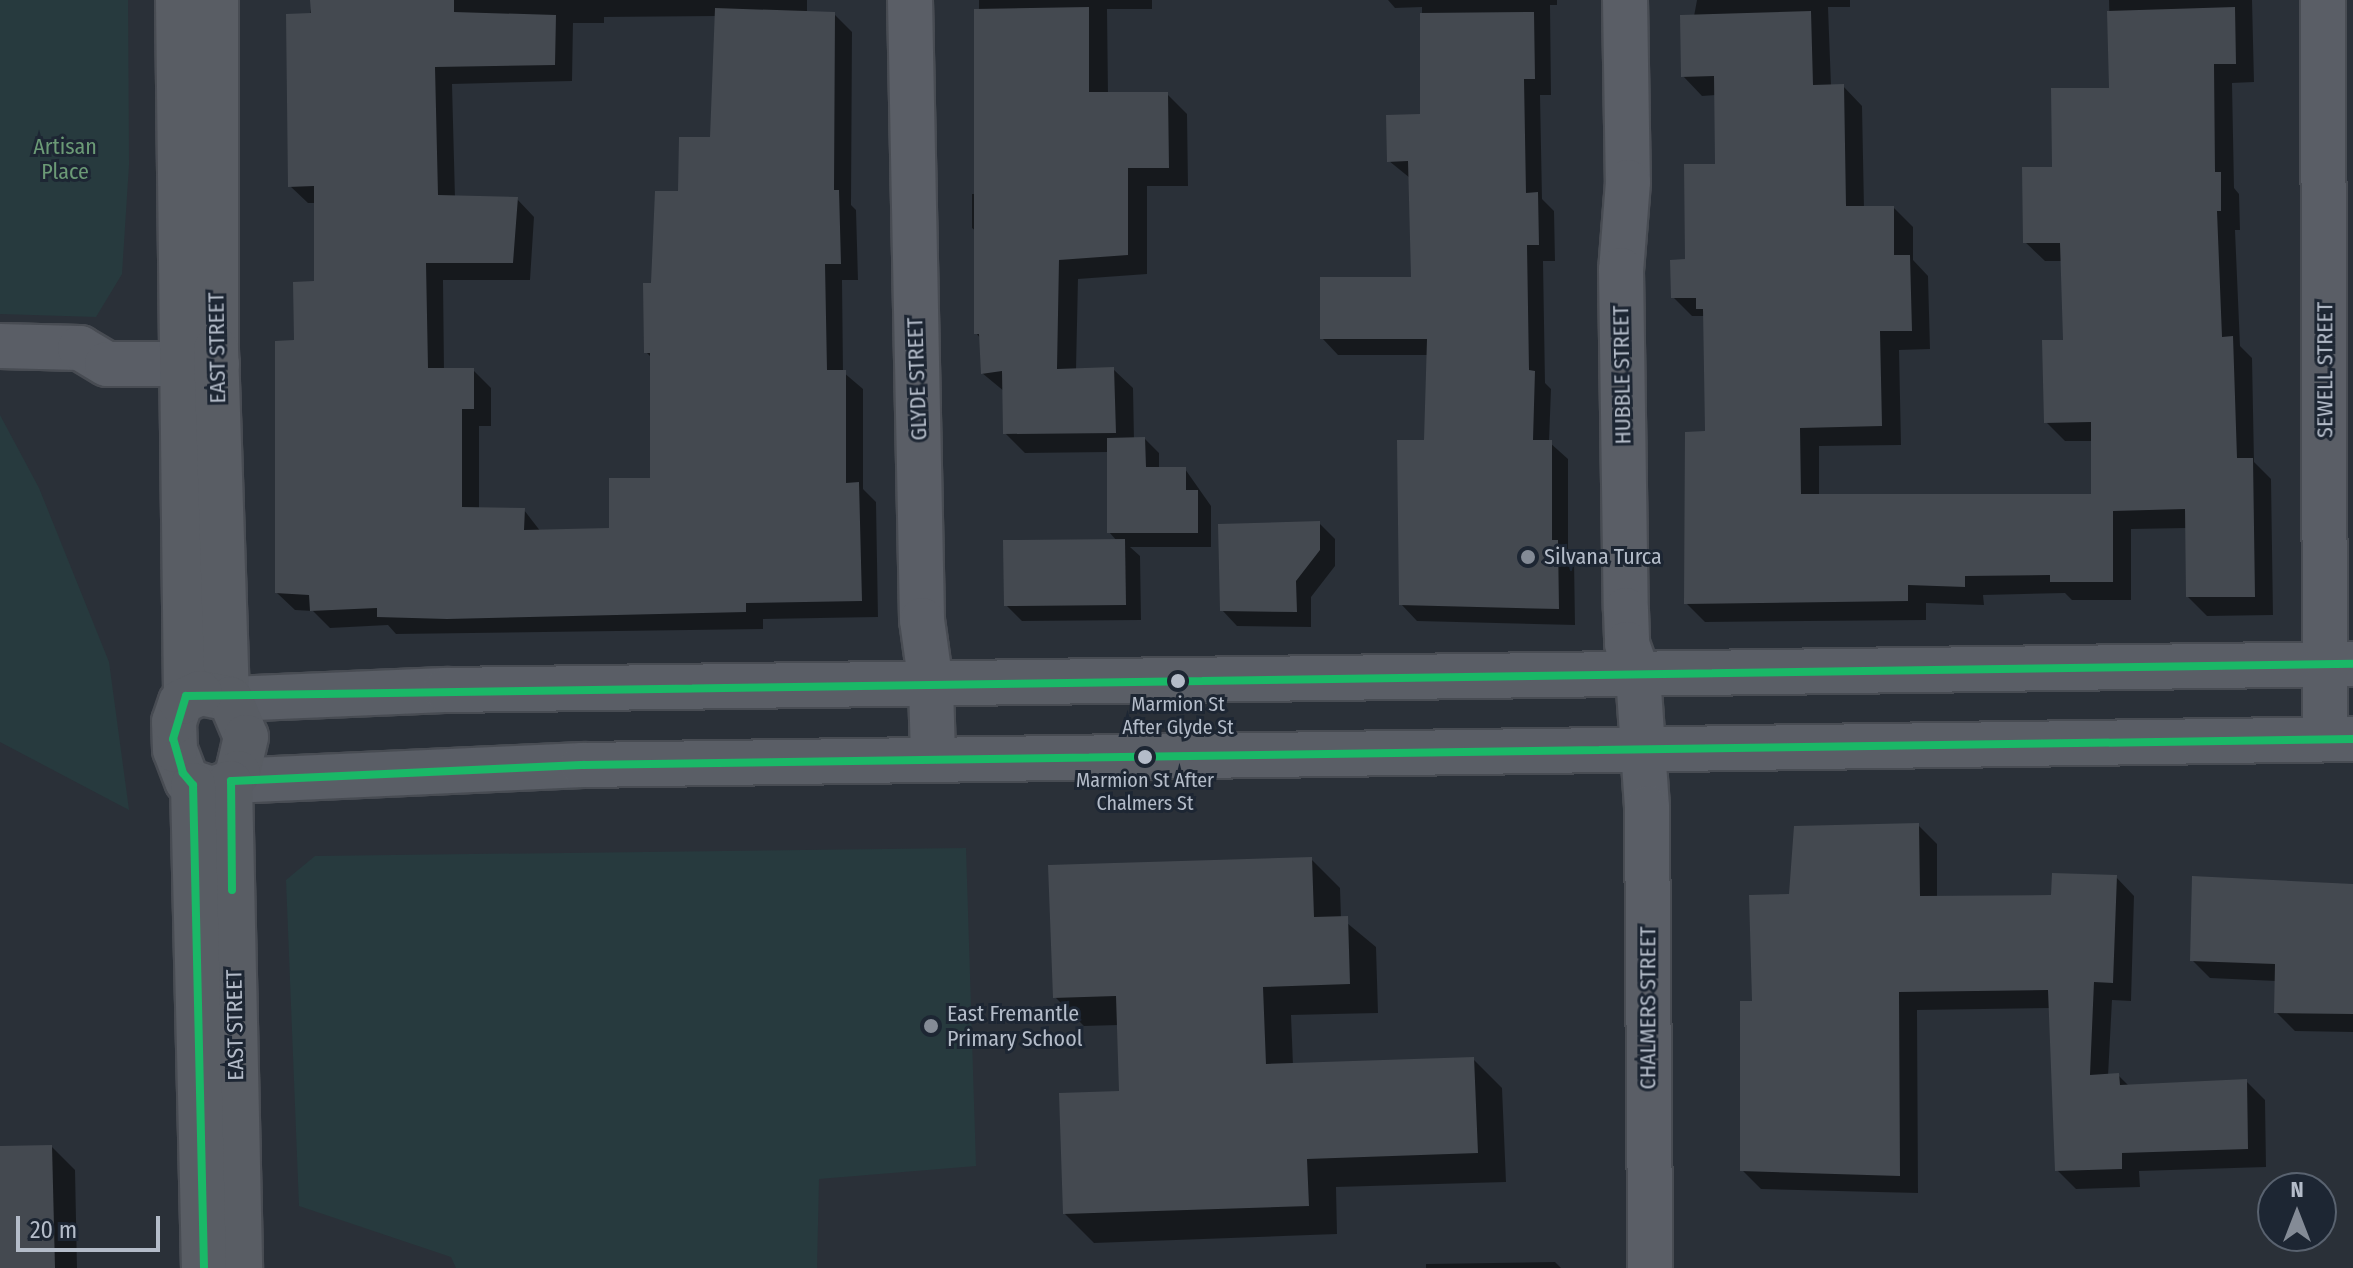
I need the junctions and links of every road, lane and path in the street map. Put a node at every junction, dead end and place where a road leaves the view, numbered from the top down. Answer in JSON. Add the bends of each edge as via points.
{"nodes":[{"id":1,"x":178,"y":0,"type":"edge"},
{"id":2,"x":216,"y":0,"type":"edge"},
{"id":3,"x":910,"y":0,"type":"edge"},
{"id":4,"x":1625,"y":0,"type":"edge"},
{"id":5,"x":2323,"y":0,"type":"edge"},
{"id":6,"x":0,"y":346,"type":"edge"},
{"id":7,"x":198,"y":348,"type":"junction"},
{"id":8,"x":2338,"y":664,"type":"edge"},
{"id":9,"x":1638,"y":675,"type":"junction"},
{"id":10,"x":931,"y":685,"type":"junction"},
{"id":11,"x":214,"y":697,"type":"junction"},
{"id":12,"x":2339,"y":739,"type":"edge"},
{"id":13,"x":1642,"y":748,"type":"junction"},
{"id":14,"x":933,"y":758,"type":"junction"},
{"id":15,"x":218,"y":783,"type":"junction"},
{"id":16,"x":204,"y":1268,"type":"edge"},
{"id":17,"x":240,"y":1268,"type":"edge"},
{"id":18,"x":1650,"y":1268,"type":"edge"}],
"edges":[{"from":1,"to":7,"type":"street","name":"EAST STREET"},
{"from":2,"to":7,"type":"street","name":"EAST STREET"},
{"from":3,"to":10,"type":"street","name":"GLYDE STREET","via":[[922,620]]},
{"from":4,"to":9,"type":"street","name":"HUBBLE STREET","via":[[1628,182],[1621,270],[1627,644]]},
{"from":5,"to":8,"type":"street","name":"SEWELL STREET"},
{"from":6,"to":7,"type":"street","via":[[80,348],[105,336]]},
{"from":7,"to":11,"type":"street","name":"EAST STREET"},
{"from":8,"to":9,"type":"street"},
{"from":8,"to":12,"type":"street","name":"SEWELL STREET"},
{"from":9,"to":10,"type":"street"},
{"from":9,"to":13,"type":"street","name":"HUBBLE STREET"},
{"from":10,"to":11,"type":"street"},
{"from":10,"to":14,"type":"street","name":"GLYDE STREET"},
{"from":11,"to":15,"type":"street","via":[[246,737],[243,762]]},
{"from":11,"to":15,"type":"street","via":[[174,722],[173,739],[183,773]]},
{"from":12,"to":13,"type":"street"},
{"from":13,"to":14,"type":"street"},
{"from":13,"to":18,"type":"street","name":"CHALMERS STREET"},
{"from":14,"to":15,"type":"street","via":[[583,765]]},
{"from":15,"to":16,"type":"street","name":"EAST STREET"},
{"from":15,"to":17,"type":"street","name":"EAST STREET"}]}
